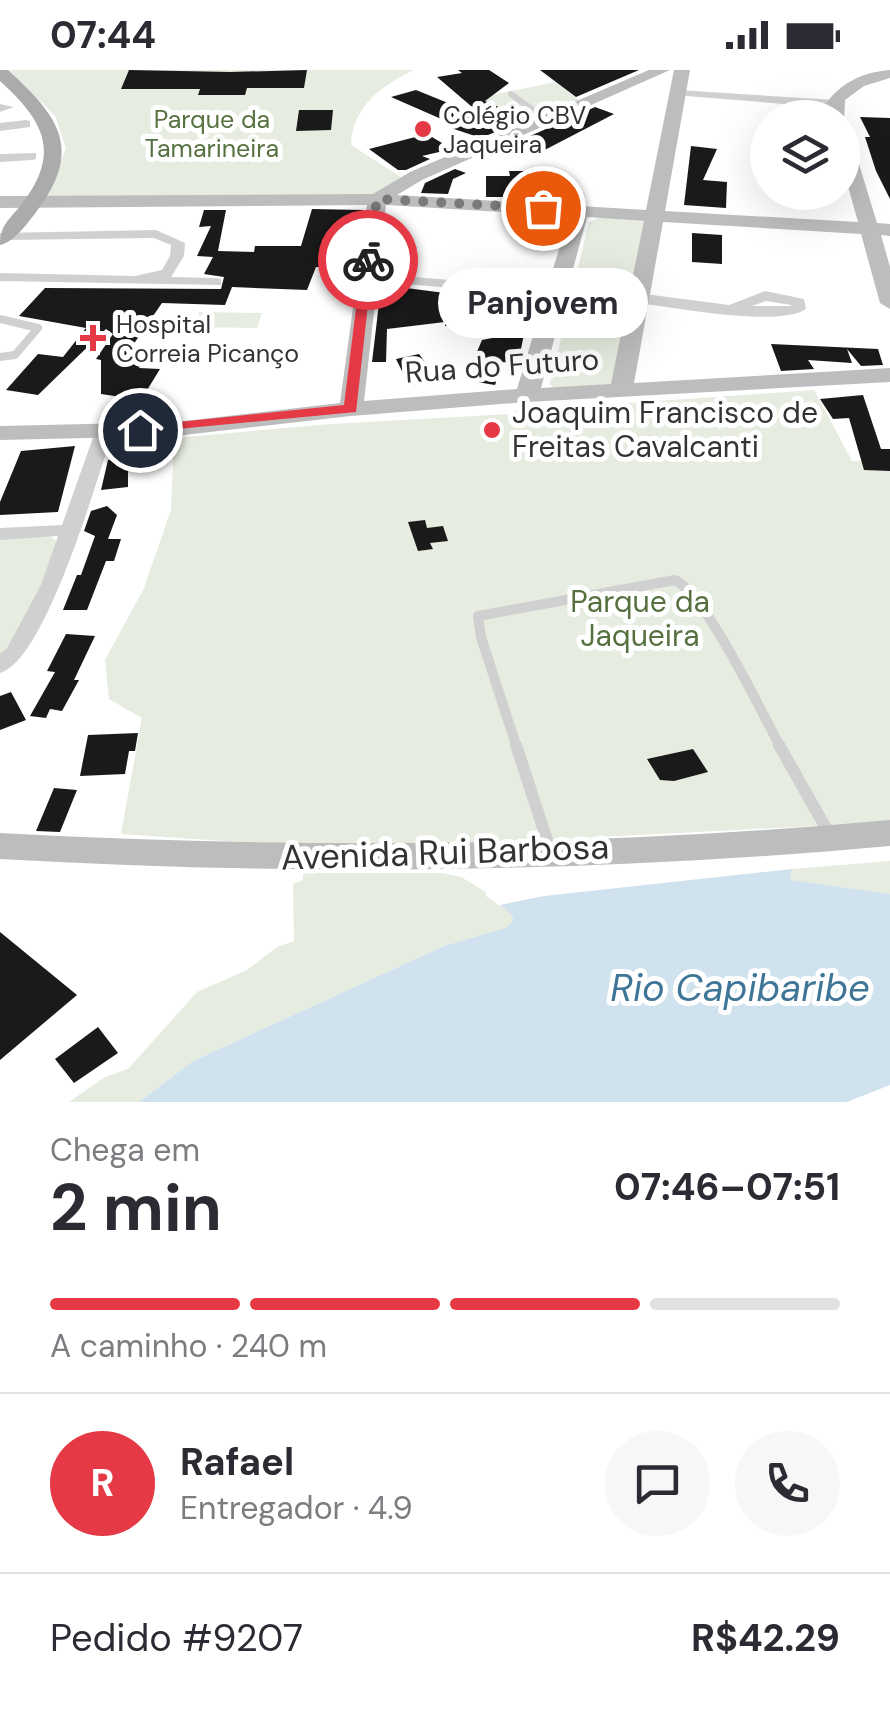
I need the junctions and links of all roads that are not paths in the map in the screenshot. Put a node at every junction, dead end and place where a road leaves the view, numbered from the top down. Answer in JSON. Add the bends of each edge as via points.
{"nodes":[{"id":1,"x":682,"y":70,"type":"edge"},
{"id":2,"x":889,"y":71,"type":"edge"},
{"id":3,"x":0,"y":72,"type":"edge"},
{"id":4,"x":649,"y":72,"type":"edge"},
{"id":5,"x":678,"y":93,"type":"junction"},
{"id":6,"x":511,"y":94,"type":"dead end"},
{"id":7,"x":842,"y":100,"type":"edge"},
{"id":8,"x":750,"y":101,"type":"edge"},
{"id":9,"x":3,"y":105,"type":"edge"},
{"id":10,"x":548,"y":121,"type":"junction"},
{"id":11,"x":26,"y":124,"type":"junction"},
{"id":12,"x":0,"y":127,"type":"edge"},
{"id":13,"x":32,"y":156,"type":"junction"},
{"id":14,"x":0,"y":158,"type":"edge"},
{"id":15,"x":860,"y":178,"type":"edge"},
{"id":16,"x":377,"y":199,"type":"junction"},
{"id":17,"x":17,"y":201,"type":"edge"},
{"id":18,"x":580,"y":210,"type":"junction"},
{"id":19,"x":654,"y":215,"type":"junction"},
{"id":20,"x":1,"y":231,"type":"edge"},
{"id":21,"x":881,"y":231,"type":"edge"},
{"id":22,"x":0,"y":277,"type":"edge"},
{"id":23,"x":365,"y":277,"type":"junction"},
{"id":24,"x":135,"y":280,"type":"junction"},
{"id":25,"x":216,"y":282,"type":"dead end"},
{"id":26,"x":557,"y":292,"type":"junction"},
{"id":27,"x":638,"y":298,"type":"junction"},
{"id":28,"x":890,"y":303,"type":"edge"},
{"id":29,"x":734,"y":308,"type":"dead end"},
{"id":30,"x":0,"y":319,"type":"edge"},
{"id":31,"x":0,"y":357,"type":"edge"},
{"id":32,"x":890,"y":375,"type":"edge"},
{"id":33,"x":621,"y":390,"type":"junction"},
{"id":34,"x":527,"y":395,"type":"junction"},
{"id":35,"x":351,"y":409,"type":"junction"},
{"id":36,"x":104,"y":432,"type":"junction"},
{"id":37,"x":0,"y":434,"type":"edge"},
{"id":38,"x":72,"y":530,"type":"junction"},
{"id":39,"x":0,"y":534,"type":"edge"},
{"id":40,"x":0,"y":666,"type":"edge"},
{"id":41,"x":890,"y":834,"type":"edge"},
{"id":42,"x":831,"y":838,"type":"junction"},
{"id":43,"x":0,"y":846,"type":"edge"},
{"id":44,"x":550,"y":849,"type":"junction"}],
"edges":[{"from":1,"to":5,"type":"street"},
{"from":2,"to":7,"type":"street","via":[[847,89]]},
{"from":3,"to":17,"type":"main road","via":[[51,130],[54,150]]},
{"from":4,"to":10,"type":"street"},
{"from":5,"to":8,"type":"street"},
{"from":5,"to":19,"type":"street"},
{"from":6,"to":10,"type":"lane"},
{"from":9,"to":11,"type":"main road"},
{"from":10,"to":16,"type":"street"},
{"from":11,"to":12,"type":"street"},
{"from":11,"to":13,"type":"main road","via":[[35,141]]},
{"from":13,"to":14,"type":"street"},
{"from":13,"to":17,"type":"main road"},
{"from":15,"to":21,"type":"street"},
{"from":16,"to":17,"type":"street"},
{"from":16,"to":18,"type":"street"},
{"from":16,"to":23,"type":"street"},
{"from":17,"to":20,"type":"main road"},
{"from":18,"to":19,"type":"street"},
{"from":18,"to":26,"type":"street"},
{"from":19,"to":21,"type":"street"},
{"from":19,"to":27,"type":"street"},
{"from":20,"to":24,"type":"street","via":[[176,240],[180,247],[162,276]]},
{"from":21,"to":28,"type":"street"},
{"from":22,"to":24,"type":"street"},
{"from":23,"to":26,"type":"street"},
{"from":23,"to":35,"type":"street"},
{"from":24,"to":25,"type":"street"},
{"from":26,"to":34,"type":"street"},
{"from":27,"to":29,"type":"street"},
{"from":27,"to":33,"type":"street"},
{"from":30,"to":31,"type":"lane","via":[[38,328],[15,354]]},
{"from":32,"to":33,"type":"street","name":"Rua do Futuro"},
{"from":33,"to":34,"type":"street","name":"Rua do Futuro"},
{"from":34,"to":35,"type":"street","name":"Rua do Futuro"},
{"from":35,"to":36,"type":"street","name":"Rua do Futuro"},
{"from":36,"to":37,"type":"street","name":"Rua do Futuro"},
{"from":36,"to":38,"type":"street"},
{"from":38,"to":39,"type":"street"},
{"from":38,"to":40,"type":"street","via":[[16,652]]},
{"from":41,"to":42,"type":"street","name":"Avenida Rui Barbosa"},
{"from":42,"to":44,"type":"street","name":"Avenida Rui Barbosa"},
{"from":42,"to":44,"type":"lane","via":[[704,611],[674,580],[478,616]]},
{"from":43,"to":44,"type":"street","name":"Avenida Rui Barbosa","via":[[250,858]]}]}
